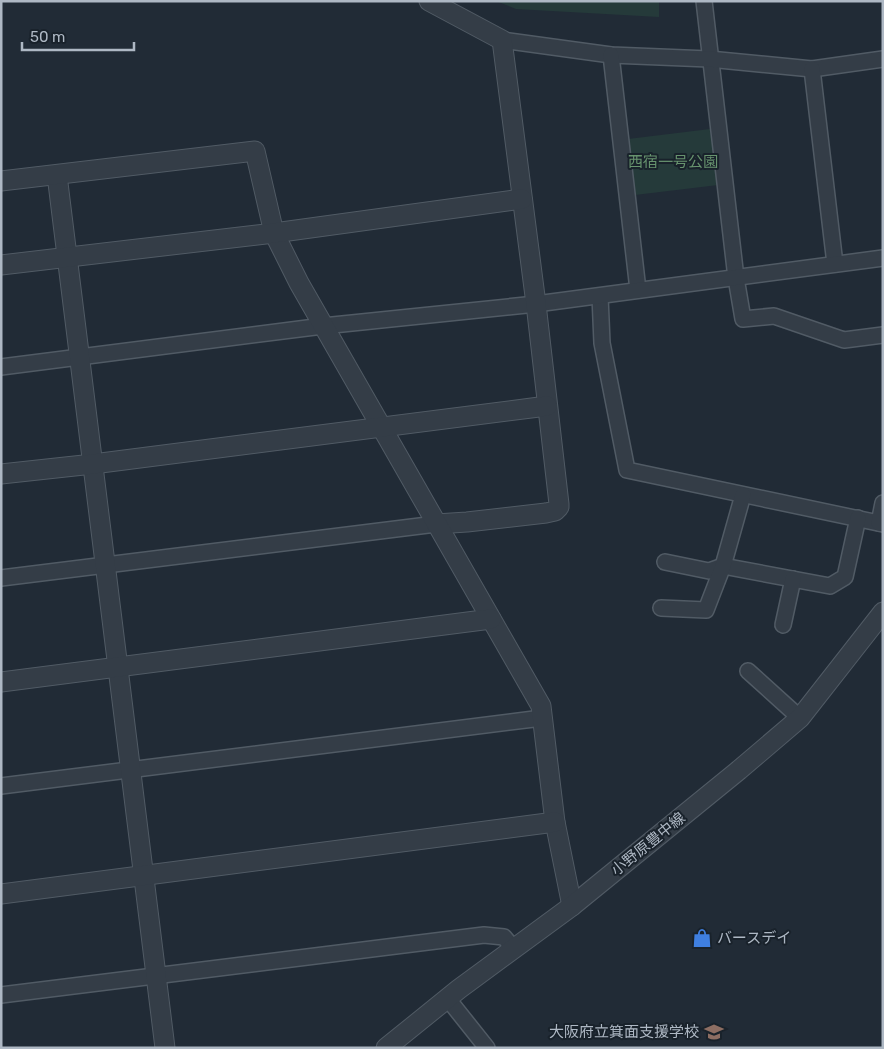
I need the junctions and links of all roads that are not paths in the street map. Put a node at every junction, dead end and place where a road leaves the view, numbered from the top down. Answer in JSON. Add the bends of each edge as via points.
{"nodes":[{"id":1,"x":704,"y":1,"type":"edge"},
{"id":2,"x":434,"y":3,"type":"edge"},
{"id":3,"x":502,"y":40,"type":"junction"},
{"id":4,"x":611,"y":55,"type":"junction"},
{"id":5,"x":709,"y":59,"type":"junction"},
{"id":6,"x":883,"y":60,"type":"edge"},
{"id":7,"x":812,"y":69,"type":"junction"},
{"id":8,"x":56,"y":175,"type":"junction"},
{"id":9,"x":1,"y":181,"type":"edge"},
{"id":10,"x":522,"y":199,"type":"junction"},
{"id":11,"x":274,"y":234,"type":"junction"},
{"id":12,"x":67,"y":256,"type":"junction"},
{"id":13,"x":883,"y":258,"type":"edge"},
{"id":14,"x":835,"y":264,"type":"junction"},
{"id":15,"x":1,"y":265,"type":"edge"},
{"id":16,"x":736,"y":278,"type":"junction"},
{"id":17,"x":638,"y":290,"type":"junction"},
{"id":18,"x":600,"y":296,"type":"junction"},
{"id":19,"x":536,"y":304,"type":"junction"},
{"id":20,"x":323,"y":326,"type":"junction"},
{"id":21,"x":883,"y":335,"type":"edge"},
{"id":22,"x":79,"y":357,"type":"junction"},
{"id":23,"x":1,"y":367,"type":"edge"},
{"id":24,"x":547,"y":406,"type":"junction"},
{"id":25,"x":381,"y":426,"type":"junction"},
{"id":26,"x":93,"y":464,"type":"junction"},
{"id":27,"x":1,"y":474,"type":"edge"},
{"id":28,"x":744,"y":495,"type":"junction"},
{"id":29,"x":883,"y":503,"type":"edge"},
{"id":30,"x":858,"y":518,"type":"junction"},
{"id":31,"x":881,"y":523,"type":"edge"},
{"id":32,"x":436,"y":524,"type":"junction"},
{"id":33,"x":665,"y":562,"type":"dead end"},
{"id":34,"x":105,"y":565,"type":"junction"},
{"id":35,"x":724,"y":566,"type":"junction"},
{"id":36,"x":1,"y":578,"type":"edge"},
{"id":37,"x":793,"y":579,"type":"junction"},
{"id":38,"x":661,"y":608,"type":"dead end"},
{"id":39,"x":883,"y":612,"type":"edge"},
{"id":40,"x":491,"y":620,"type":"junction"},
{"id":41,"x":783,"y":625,"type":"dead end"},
{"id":42,"x":118,"y":667,"type":"junction"},
{"id":43,"x":748,"y":671,"type":"dead end"},
{"id":44,"x":1,"y":682,"type":"edge"},
{"id":45,"x":542,"y":718,"type":"junction"},
{"id":46,"x":800,"y":718,"type":"junction"},
{"id":47,"x":131,"y":769,"type":"junction"},
{"id":48,"x":1,"y":786,"type":"edge"},
{"id":49,"x":555,"y":822,"type":"junction"},
{"id":50,"x":144,"y":875,"type":"junction"},
{"id":51,"x":1,"y":894,"type":"edge"},
{"id":52,"x":572,"y":906,"type":"junction"},
{"id":53,"x":514,"y":949,"type":"junction"},
{"id":54,"x":156,"y":975,"type":"junction"},
{"id":55,"x":1,"y":995,"type":"edge"},
{"id":56,"x":448,"y":999,"type":"junction"},
{"id":57,"x":165,"y":1048,"type":"edge"},
{"id":58,"x":386,"y":1048,"type":"edge"},
{"id":59,"x":487,"y":1048,"type":"edge"}],
"edges":[{"from":1,"to":5,"type":"street"},
{"from":2,"to":3,"type":"street"},
{"from":3,"to":4,"type":"street"},
{"from":3,"to":10,"type":"street"},
{"from":4,"to":5,"type":"street"},
{"from":4,"to":17,"type":"street"},
{"from":5,"to":7,"type":"street"},
{"from":5,"to":16,"type":"street"},
{"from":6,"to":7,"type":"street"},
{"from":7,"to":14,"type":"street"},
{"from":8,"to":9,"type":"street"},
{"from":8,"to":11,"type":"street","via":[[255,150]]},
{"from":8,"to":12,"type":"street"},
{"from":10,"to":11,"type":"street"},
{"from":10,"to":19,"type":"street"},
{"from":11,"to":12,"type":"street"},
{"from":11,"to":20,"type":"street"},
{"from":12,"to":15,"type":"street"},
{"from":12,"to":22,"type":"street"},
{"from":13,"to":14,"type":"street"},
{"from":14,"to":16,"type":"street"},
{"from":16,"to":17,"type":"street"},
{"from":16,"to":21,"type":"street","via":[[743,319],[774,316],[844,340]]},
{"from":17,"to":18,"type":"street"},
{"from":18,"to":19,"type":"street"},
{"from":18,"to":28,"type":"street","via":[[602,343],[627,470]]},
{"from":19,"to":20,"type":"street"},
{"from":19,"to":24,"type":"street"},
{"from":20,"to":22,"type":"street"},
{"from":20,"to":25,"type":"street"},
{"from":22,"to":23,"type":"street"},
{"from":22,"to":26,"type":"street"},
{"from":24,"to":25,"type":"street"},
{"from":24,"to":32,"type":"street","via":[[558,493],[557,509],[540,514]]},
{"from":25,"to":26,"type":"street"},
{"from":25,"to":32,"type":"street"},
{"from":26,"to":27,"type":"street"},
{"from":26,"to":34,"type":"street"},
{"from":28,"to":30,"type":"street"},
{"from":28,"to":35,"type":"street"},
{"from":29,"to":31,"type":"street"},
{"from":30,"to":31,"type":"street"},
{"from":30,"to":37,"type":"street","via":[[845,577],[830,586]]},
{"from":32,"to":34,"type":"street"},
{"from":32,"to":40,"type":"street"},
{"from":33,"to":35,"type":"street","via":[[708,571]]},
{"from":34,"to":36,"type":"street"},
{"from":34,"to":42,"type":"street"},
{"from":35,"to":37,"type":"street"},
{"from":35,"to":38,"type":"street","via":[[706,610]]},
{"from":37,"to":41,"type":"street"},
{"from":39,"to":46,"type":"street","name":"小野原豊中線"},
{"from":40,"to":42,"type":"street"},
{"from":40,"to":45,"type":"street","via":[[541,706]]},
{"from":42,"to":44,"type":"street"},
{"from":42,"to":47,"type":"street"},
{"from":43,"to":46,"type":"street"},
{"from":45,"to":47,"type":"street"},
{"from":45,"to":49,"type":"street"},
{"from":46,"to":52,"type":"street","name":"小野原豊中線"},
{"from":47,"to":48,"type":"street"},
{"from":47,"to":50,"type":"street"},
{"from":49,"to":50,"type":"street"},
{"from":49,"to":52,"type":"street"},
{"from":50,"to":51,"type":"street"},
{"from":50,"to":54,"type":"street"},
{"from":52,"to":53,"type":"street","name":"小野原豊中線"},
{"from":53,"to":54,"type":"street","via":[[504,937],[484,935]]},
{"from":53,"to":56,"type":"street","name":"小野原豊中線"},
{"from":54,"to":55,"type":"street"},
{"from":54,"to":57,"type":"street"},
{"from":56,"to":58,"type":"street","name":"小野原豊中線"},
{"from":56,"to":59,"type":"street"}]}
